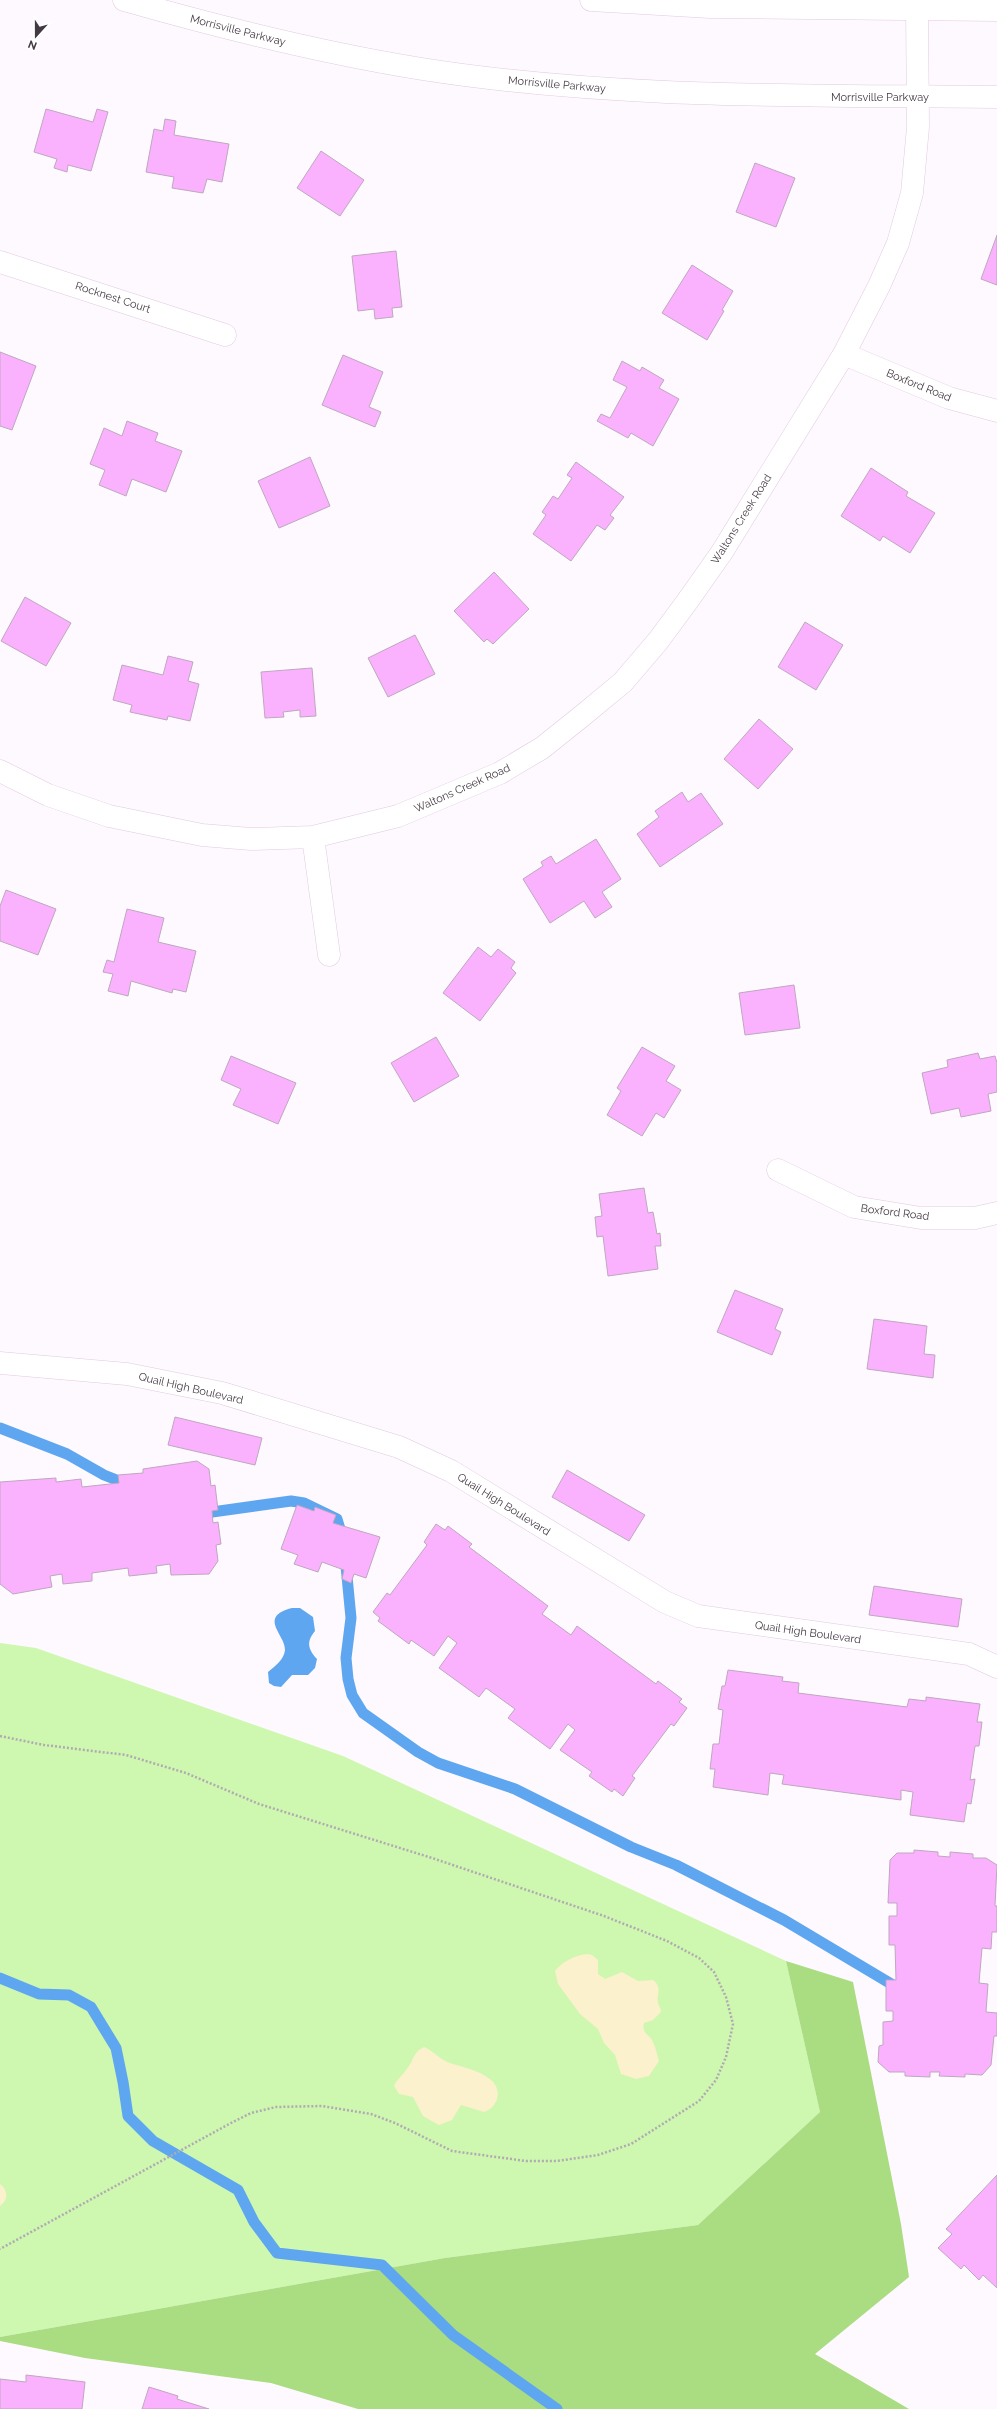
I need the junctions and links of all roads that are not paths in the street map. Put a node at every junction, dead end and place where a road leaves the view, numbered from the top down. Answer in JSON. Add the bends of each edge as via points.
{"nodes":[{"id":1,"x":124,"y":0,"type":"edge"},
{"id":2,"x":591,"y":0,"type":"edge"},
{"id":3,"x":917,"y":10,"type":"junction"},
{"id":4,"x":997,"y":10,"type":"edge"},
{"id":5,"x":918,"y":96,"type":"junction"},
{"id":6,"x":997,"y":97,"type":"edge"},
{"id":7,"x":0,"y":262,"type":"edge"},
{"id":8,"x":225,"y":334,"type":"dead end"},
{"id":9,"x":844,"y":354,"type":"junction"},
{"id":10,"x":997,"y":411,"type":"edge"},
{"id":11,"x":0,"y":771,"type":"edge"},
{"id":12,"x":313,"y":837,"type":"junction"},
{"id":13,"x":329,"y":955,"type":"dead end"},
{"id":14,"x":778,"y":1170,"type":"dead end"},
{"id":15,"x":997,"y":1213,"type":"edge"},
{"id":16,"x":0,"y":1363,"type":"edge"},
{"id":17,"x":997,"y":1667,"type":"edge"}],
"edges":[{"from":1,"to":5,"type":"street","name":"Morrisville Parkway","via":[[258,36],[329,51],[422,69],[530,83],[660,93],[788,97]]},
{"from":2,"to":3,"type":"street","via":[[710,7]]},
{"from":3,"to":4,"type":"street"},
{"from":3,"to":5,"type":"street","name":"Waltons Creek Road"},
{"from":5,"to":6,"type":"street","name":"Morrisville Parkway"},
{"from":5,"to":9,"type":"street","name":"Waltons Creek Road","via":[[917,145],[912,193],[898,243]]},
{"from":7,"to":8,"type":"street","name":"Rocknest Court"},
{"from":9,"to":10,"type":"street","name":"Boxford Road","via":[[949,398]]},
{"from":9,"to":12,"type":"street","name":"Waltons Creek Road","via":[[710,570],[658,641],[623,682],[542,748],[500,773],[398,816]]},
{"from":11,"to":12,"type":"street","name":"Waltons Creek Road","via":[[48,795],[109,816],[202,834],[251,839]]},
{"from":12,"to":13,"type":"street"},
{"from":14,"to":15,"type":"street","name":"Boxford Road","via":[[854,1207],[921,1218],[975,1218]]},
{"from":16,"to":17,"type":"street","name":"Quail High Boulevard","via":[[127,1374],[222,1393],[399,1447],[451,1471],[665,1602],[698,1616],[969,1654]]}]}
